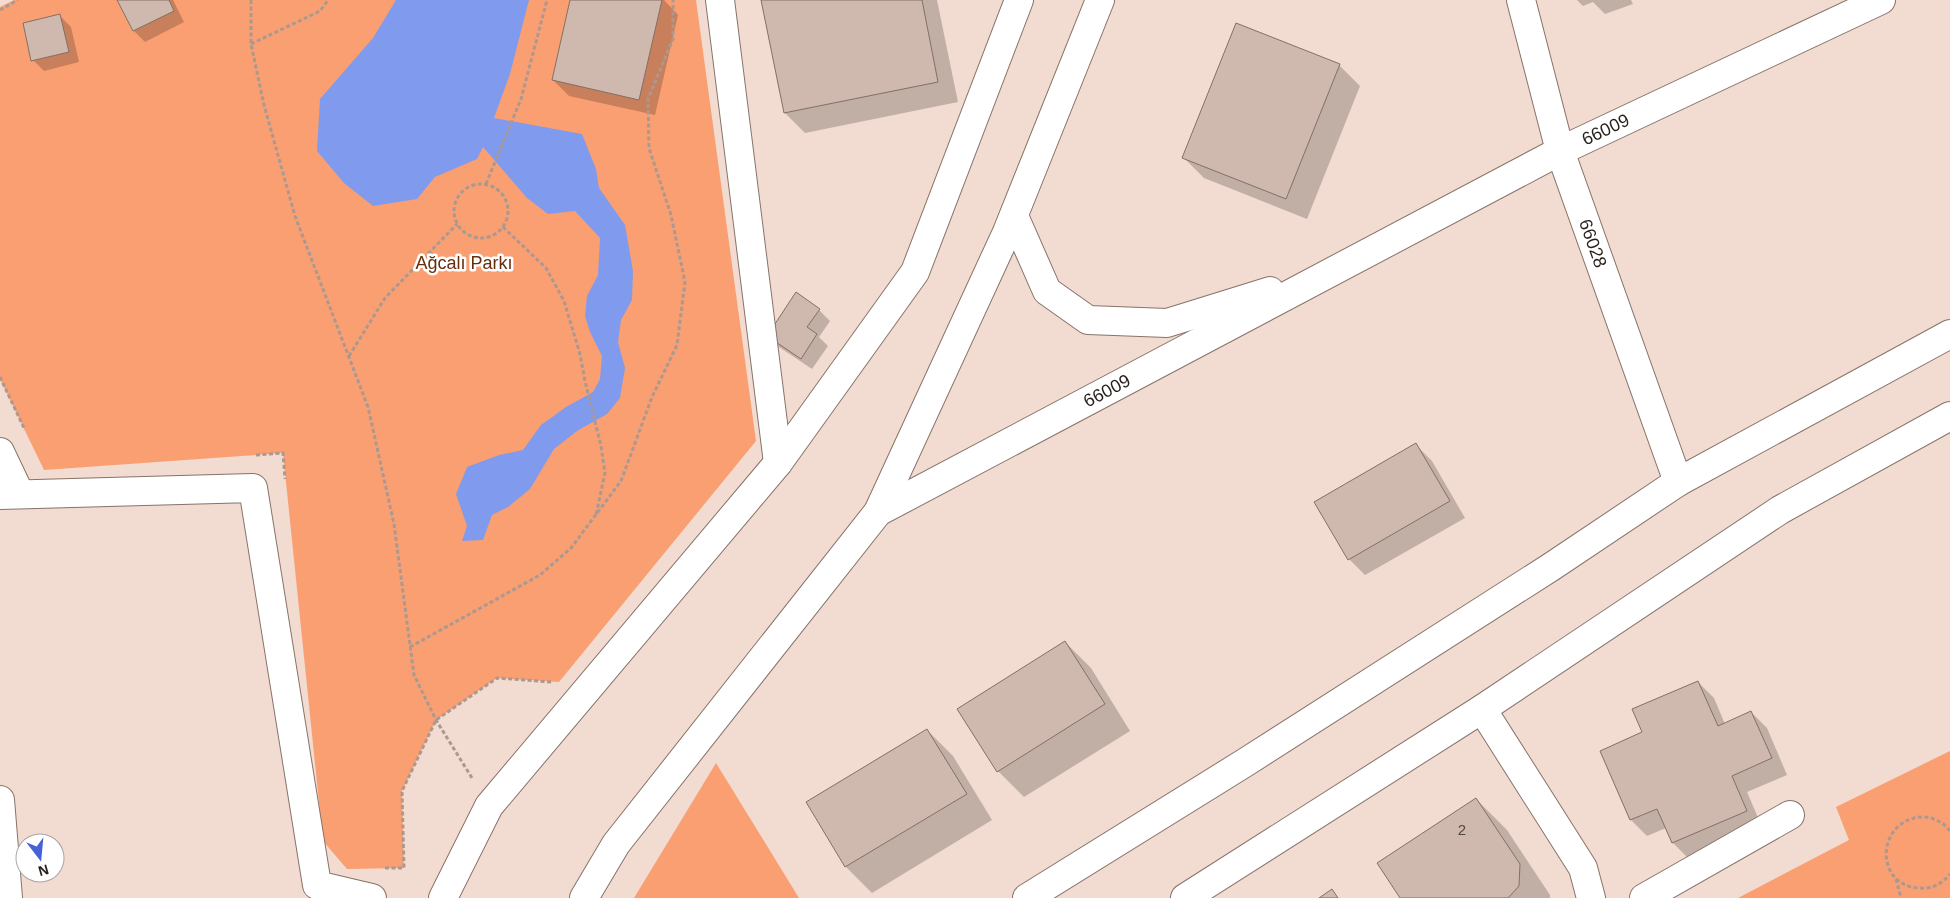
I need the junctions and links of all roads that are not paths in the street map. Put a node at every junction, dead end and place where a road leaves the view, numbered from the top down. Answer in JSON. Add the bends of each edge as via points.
{"nodes":[{"id":1,"x":720,"y":0,"type":"edge"},
{"id":2,"x":1019,"y":0,"type":"edge"},
{"id":3,"x":1100,"y":0,"type":"edge"},
{"id":4,"x":1520,"y":0,"type":"edge"},
{"id":5,"x":1881,"y":0,"type":"edge"},
{"id":6,"x":1560,"y":151,"type":"junction"},
{"id":7,"x":1014,"y":216,"type":"junction"},
{"id":8,"x":1336,"y":270,"type":"junction"},
{"id":9,"x":1950,"y":334,"type":"edge"},
{"id":10,"x":1950,"y":416,"type":"edge"},
{"id":11,"x":0,"y":452,"type":"edge"},
{"id":12,"x":778,"y":463,"type":"junction"},
{"id":13,"x":1678,"y":482,"type":"junction"},
{"id":14,"x":10,"y":494,"type":"edge"},
{"id":15,"x":878,"y":512,"type":"junction"},
{"id":16,"x":1482,"y":709,"type":"junction"},
{"id":17,"x":0,"y":800,"type":"edge"},
{"id":18,"x":1790,"y":815,"type":"dead end"},
{"id":19,"x":616,"y":844,"type":"junction"},
{"id":20,"x":8,"y":898,"type":"edge"},
{"id":21,"x":372,"y":898,"type":"edge"},
{"id":22,"x":443,"y":898,"type":"edge"},
{"id":23,"x":584,"y":898,"type":"edge"},
{"id":24,"x":608,"y":898,"type":"edge"},
{"id":25,"x":1027,"y":898,"type":"edge"},
{"id":26,"x":1186,"y":898,"type":"edge"},
{"id":27,"x":1591,"y":898,"type":"edge"},
{"id":28,"x":1644,"y":898,"type":"edge"}],
"edges":[{"from":1,"to":12,"type":"main road"},
{"from":2,"to":12,"type":"main road","via":[[914,272]]},
{"from":3,"to":7,"type":"main road"},
{"from":4,"to":6,"type":"main road","name":"66028"},
{"from":5,"to":6,"type":"main road","name":"66009"},
{"from":6,"to":8,"type":"main road","name":"66009"},
{"from":6,"to":13,"type":"main road","name":"66028"},
{"from":7,"to":8,"type":"main road","name":"66009","via":[[1047,291],[1088,320],[1166,323]]},
{"from":7,"to":15,"type":"main road"},
{"from":8,"to":15,"type":"main road","name":"66009"},
{"from":9,"to":13,"type":"main road"},
{"from":10,"to":16,"type":"main road","via":[[1780,510]]},
{"from":11,"to":14,"type":"main road"},
{"from":12,"to":22,"type":"main road","via":[[490,806]]},
{"from":13,"to":25,"type":"main road","via":[[1543,572]]},
{"from":14,"to":21,"type":"main road","via":[[252,488],[318,885]]},
{"from":15,"to":19,"type":"main road"},
{"from":16,"to":26,"type":"main road"},
{"from":16,"to":27,"type":"main road","via":[[1583,868]]},
{"from":17,"to":20,"type":"main road"},
{"from":18,"to":28,"type":"main road"},
{"from":19,"to":23,"type":"main road"},
{"from":19,"to":24,"type":"main road"}]}
